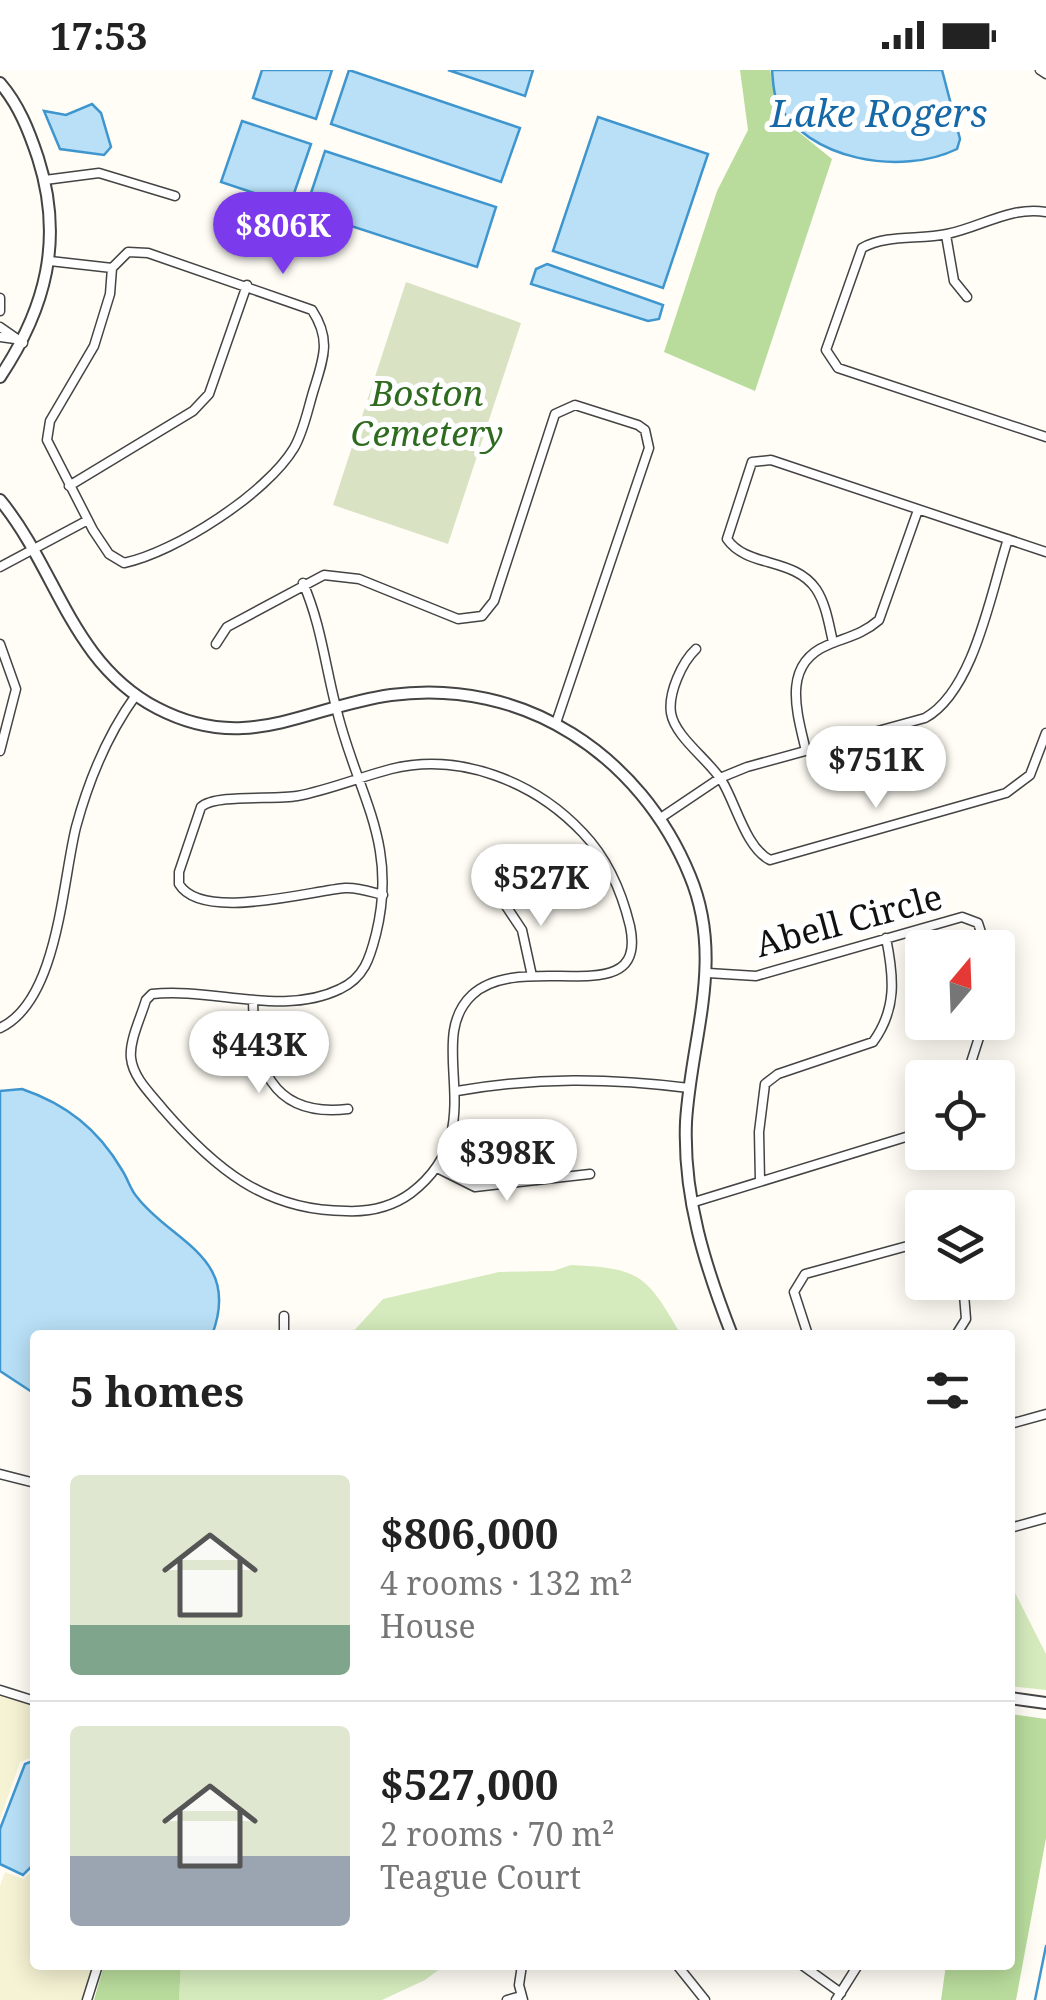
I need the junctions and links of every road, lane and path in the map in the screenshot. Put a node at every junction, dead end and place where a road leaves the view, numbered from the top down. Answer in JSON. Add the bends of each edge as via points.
{"nodes":[{"id":1,"x":0,"y":83,"type":"edge"},
{"id":2,"x":45,"y":180,"type":"junction"},
{"id":3,"x":175,"y":196,"type":"dead end"},
{"id":4,"x":1046,"y":212,"type":"edge"},
{"id":5,"x":946,"y":234,"type":"junction"},
{"id":6,"x":50,"y":260,"type":"junction"},
{"id":7,"x":112,"y":268,"type":"junction"},
{"id":8,"x":247,"y":285,"type":"junction"},
{"id":9,"x":967,"y":296,"type":"dead end"},
{"id":10,"x":0,"y":298,"type":"edge"},
{"id":11,"x":0,"y":311,"type":"edge"},
{"id":12,"x":0,"y":326,"type":"edge"},
{"id":13,"x":0,"y":338,"type":"edge"},
{"id":14,"x":19,"y":341,"type":"junction"},
{"id":15,"x":0,"y":377,"type":"edge"},
{"id":16,"x":1046,"y":438,"type":"edge"},
{"id":17,"x":69,"y":486,"type":"junction"},
{"id":18,"x":0,"y":500,"type":"edge"},
{"id":19,"x":918,"y":510,"type":"junction"},
{"id":20,"x":88,"y":520,"type":"junction"},
{"id":21,"x":1008,"y":539,"type":"junction"},
{"id":22,"x":31,"y":549,"type":"junction"},
{"id":23,"x":1046,"y":552,"type":"edge"},
{"id":24,"x":0,"y":567,"type":"edge"},
{"id":25,"x":303,"y":583,"type":"junction"},
{"id":26,"x":834,"y":642,"type":"junction"},
{"id":27,"x":0,"y":644,"type":"edge"},
{"id":28,"x":216,"y":644,"type":"dead end"},
{"id":29,"x":696,"y":649,"type":"dead end"},
{"id":30,"x":136,"y":694,"type":"junction"},
{"id":31,"x":336,"y":710,"type":"junction"},
{"id":32,"x":556,"y":724,"type":"junction"},
{"id":33,"x":1046,"y":733,"type":"edge"},
{"id":34,"x":0,"y":751,"type":"edge"},
{"id":35,"x":806,"y":751,"type":"junction"},
{"id":36,"x":720,"y":778,"type":"junction"},
{"id":37,"x":360,"y":780,"type":"junction"},
{"id":38,"x":662,"y":817,"type":"junction"},
{"id":39,"x":383,"y":895,"type":"junction"},
{"id":40,"x":502,"y":900,"type":"dead end"},
{"id":41,"x":915,"y":930,"type":"edge"},
{"id":42,"x":980,"y":930,"type":"edge"},
{"id":43,"x":905,"y":933,"type":"edge"},
{"id":44,"x":886,"y":938,"type":"junction"},
{"id":45,"x":708,"y":973,"type":"junction"},
{"id":46,"x":532,"y":976,"type":"junction"},
{"id":47,"x":253,"y":1000,"type":"junction"},
{"id":48,"x":0,"y":1028,"type":"edge"},
{"id":49,"x":689,"y":1088,"type":"junction"},
{"id":50,"x":457,"y":1091,"type":"junction"},
{"id":51,"x":348,"y":1109,"type":"dead end"},
{"id":52,"x":905,"y":1137,"type":"edge"},
{"id":53,"x":437,"y":1168,"type":"junction"},
{"id":54,"x":590,"y":1174,"type":"dead end"},
{"id":55,"x":760,"y":1181,"type":"junction"},
{"id":56,"x":692,"y":1203,"type":"junction"},
{"id":57,"x":905,"y":1247,"type":"edge"},
{"id":58,"x":964,"y":1300,"type":"edge"},
{"id":59,"x":284,"y":1316,"type":"dead end"},
{"id":60,"x":284,"y":1330,"type":"edge"},
{"id":61,"x":730,"y":1330,"type":"edge"},
{"id":62,"x":806,"y":1330,"type":"edge"},
{"id":63,"x":959,"y":1330,"type":"edge"},
{"id":64,"x":1046,"y":1414,"type":"edge"},
{"id":65,"x":1015,"y":1423,"type":"edge"},
{"id":66,"x":0,"y":1474,"type":"edge"},
{"id":67,"x":30,"y":1482,"type":"edge"},
{"id":68,"x":1046,"y":1518,"type":"edge"},
{"id":69,"x":1015,"y":1527,"type":"edge"},
{"id":70,"x":0,"y":1690,"type":"edge"},
{"id":71,"x":30,"y":1699,"type":"edge"},
{"id":72,"x":1015,"y":1699,"type":"edge"},
{"id":73,"x":1046,"y":1702,"type":"edge"},
{"id":74,"x":97,"y":1970,"type":"edge"},
{"id":75,"x":522,"y":1970,"type":"edge"},
{"id":76,"x":681,"y":1970,"type":"edge"},
{"id":77,"x":808,"y":1970,"type":"edge"},
{"id":78,"x":855,"y":1970,"type":"edge"},
{"id":79,"x":838,"y":1997,"type":"edge"},
{"id":80,"x":522,"y":1998,"type":"edge"},
{"id":81,"x":88,"y":2000,"type":"edge"},
{"id":82,"x":506,"y":2000,"type":"edge"},
{"id":83,"x":705,"y":2000,"type":"edge"}],
"edges":[{"from":1,"to":2,"type":"street","via":[[19,110]]},
{"from":2,"to":3,"type":"street","via":[[99,172]]},
{"from":2,"to":6,"type":"street"},
{"from":4,"to":5,"type":"street","via":[[1025,209]]},
{"from":5,"to":9,"type":"street","via":[[954,281]]},
{"from":5,"to":16,"type":"street","via":[[862,248],[828,360]]},
{"from":6,"to":7,"type":"street"},
{"from":6,"to":14,"type":"street","via":[[40,302]]},
{"from":7,"to":8,"type":"street","via":[[128,252],[148,253]]},
{"from":7,"to":17,"type":"street","via":[[94,346],[50,421],[47,440]]},
{"from":8,"to":17,"type":"street","via":[[208,394],[194,411]]},
{"from":8,"to":20,"type":"street","via":[[312,310],[325,330],[326,353],[295,446],[264,486],[158,552],[124,563],[109,554]]},
{"from":10,"to":11,"type":"street"},
{"from":12,"to":14,"type":"street"},
{"from":13,"to":14,"type":"street"},
{"from":14,"to":15,"type":"street"},
{"from":17,"to":20,"type":"street"},
{"from":18,"to":22,"type":"street"},
{"from":19,"to":21,"type":"street"},
{"from":19,"to":26,"type":"street","via":[[879,620]]},
{"from":19,"to":26,"type":"street","via":[[770,460],[752,462],[746,470],[727,538],[741,553],[808,580],[821,598]]},
{"from":20,"to":22,"type":"street"},
{"from":21,"to":23,"type":"street"},
{"from":21,"to":35,"type":"street","via":[[962,678],[941,710]]},
{"from":22,"to":24,"type":"street"},
{"from":22,"to":30,"type":"street","via":[[84,646]]},
{"from":25,"to":28,"type":"street","via":[[227,627]]},
{"from":25,"to":31,"type":"street","via":[[318,616]]},
{"from":25,"to":32,"type":"street","via":[[343,575],[458,618],[482,616],[494,600],[560,408],[575,405],[638,425],[646,430],[649,448]]},
{"from":26,"to":35,"type":"street","via":[[810,656],[794,690]]},
{"from":27,"to":34,"type":"street","via":[[16,689]]},
{"from":29,"to":36,"type":"street","via":[[686,659],[670,710]]},
{"from":30,"to":31,"type":"street","via":[[178,717],[220,727],[290,724]]},
{"from":30,"to":48,"type":"street","via":[[113,726],[83,804],[34,997]]},
{"from":31,"to":32,"type":"street","via":[[388,696],[441,693],[498,700]]},
{"from":31,"to":37,"type":"street"},
{"from":32,"to":38,"type":"street","via":[[610,758]]},
{"from":33,"to":36,"type":"street","via":[[1030,775],[1006,793],[770,860],[757,850]]},
{"from":35,"to":36,"type":"street"},
{"from":36,"to":38,"type":"street"},
{"from":37,"to":39,"type":"street","via":[[382,848]]},
{"from":37,"to":39,"type":"street","via":[[297,796],[207,802],[179,884],[194,897],[238,902],[344,888]]},
{"from":37,"to":46,"type":"street","via":[[421,765],[478,770],[540,796],[589,839],[626,909],[632,960],[613,975]]},
{"from":38,"to":45,"type":"street","via":[[701,910]]},
{"from":39,"to":47,"type":"street","via":[[369,961],[347,985],[313,996]]},
{"from":40,"to":46,"type":"street","via":[[522,930]]},
{"from":41,"to":42,"type":"street","name":"Abell Circle","via":[[962,917]]},
{"from":43,"to":44,"type":"street","name":"Abell Circle"},
{"from":44,"to":45,"type":"street","name":"Abell Circle","via":[[756,976]]},
{"from":44,"to":55,"type":"street","via":[[894,984],[873,1042],[766,1084]]},
{"from":45,"to":49,"type":"street"},
{"from":46,"to":50,"type":"street","via":[[493,981],[466,1002],[452,1048]]},
{"from":47,"to":51,"type":"street","via":[[256,1056],[275,1086],[314,1109]]},
{"from":47,"to":53,"type":"street","via":[[152,994],[141,1014],[130,1058],[134,1069],[206,1156],[258,1193],[328,1212],[384,1208]]},
{"from":49,"to":50,"type":"street","via":[[580,1077]]},
{"from":49,"to":56,"type":"street"},
{"from":50,"to":53,"type":"street","via":[[456,1125]]},
{"from":52,"to":55,"type":"street"},
{"from":53,"to":54,"type":"street","via":[[475,1188]]},
{"from":55,"to":56,"type":"street"},
{"from":56,"to":61,"type":"street","via":[[706,1268]]},
{"from":57,"to":62,"type":"street","via":[[806,1274],[794,1292]]},
{"from":58,"to":63,"type":"street"},
{"from":59,"to":60,"type":"street"},
{"from":64,"to":65,"type":"street"},
{"from":66,"to":67,"type":"street"},
{"from":68,"to":69,"type":"street"},
{"from":70,"to":71,"type":"street"},
{"from":72,"to":73,"type":"street"},
{"from":74,"to":81,"type":"street"},
{"from":75,"to":80,"type":"street"},
{"from":76,"to":83,"type":"street"},
{"from":77,"to":79,"type":"street"},
{"from":78,"to":79,"type":"street"},
{"from":80,"to":82,"type":"street"}]}
